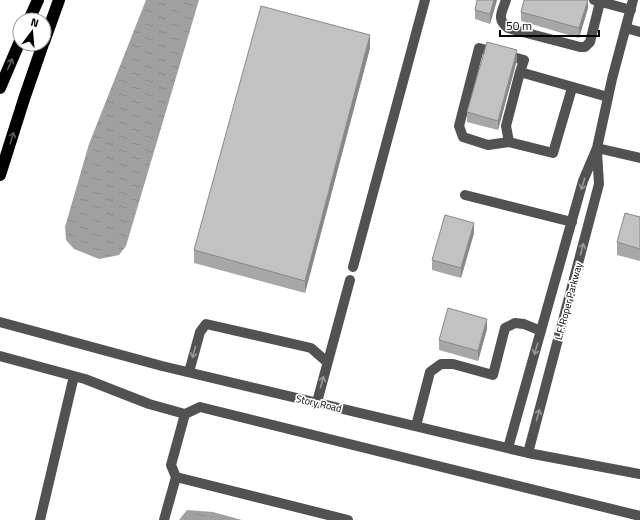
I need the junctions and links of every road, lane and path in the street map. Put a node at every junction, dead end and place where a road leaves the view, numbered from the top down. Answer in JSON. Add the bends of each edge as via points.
{"nodes":[{"id":1,"x":38,"y":0,"type":"edge"},
{"id":2,"x":59,"y":0,"type":"edge"},
{"id":3,"x":426,"y":0,"type":"edge"},
{"id":4,"x":506,"y":0,"type":"edge"},
{"id":5,"x":597,"y":1,"type":"edge"},
{"id":6,"x":632,"y":5,"type":"edge"},
{"id":7,"x":33,"y":12,"type":"edge"},
{"id":8,"x":52,"y":20,"type":"edge"},
{"id":9,"x":626,"y":28,"type":"junction"},
{"id":10,"x":640,"y":32,"type":"edge"},
{"id":11,"x":15,"y":52,"type":"edge"},
{"id":12,"x":41,"y":52,"type":"edge"},
{"id":13,"x":520,"y":72,"type":"junction"},
{"id":14,"x":0,"y":88,"type":"edge"},
{"id":15,"x":572,"y":88,"type":"junction"},
{"id":16,"x":608,"y":97,"type":"junction"},
{"id":17,"x":509,"y":142,"type":"junction"},
{"id":18,"x":597,"y":148,"type":"junction"},
{"id":19,"x":640,"y":158,"type":"edge"},
{"id":20,"x":0,"y":175,"type":"edge"},
{"id":21,"x":465,"y":195,"type":"dead end"},
{"id":22,"x":572,"y":222,"type":"junction"},
{"id":23,"x":353,"y":267,"type":"dead end"},
{"id":24,"x":350,"y":280,"type":"dead end"},
{"id":25,"x":0,"y":322,"type":"edge"},
{"id":26,"x":541,"y":331,"type":"junction"},
{"id":27,"x":0,"y":356,"type":"edge"},
{"id":28,"x":327,"y":362,"type":"junction"},
{"id":29,"x":189,"y":372,"type":"junction"},
{"id":30,"x":74,"y":376,"type":"junction"},
{"id":31,"x":317,"y":402,"type":"junction"},
{"id":32,"x":185,"y":414,"type":"junction"},
{"id":33,"x":416,"y":426,"type":"junction"},
{"id":34,"x":508,"y":448,"type":"junction"},
{"id":35,"x":528,"y":453,"type":"junction"},
{"id":36,"x":640,"y":474,"type":"edge"},
{"id":37,"x":176,"y":477,"type":"junction"},
{"id":38,"x":640,"y":516,"type":"edge"},
{"id":39,"x":40,"y":520,"type":"edge"},
{"id":40,"x":164,"y":520,"type":"edge"},
{"id":41,"x":348,"y":520,"type":"edge"}],
"edges":[{"from":1,"to":7,"type":"highway"},
{"from":2,"to":8,"type":"highway"},
{"from":3,"to":23,"type":"street"},
{"from":4,"to":5,"type":"street","via":[[500,18],[508,28],[580,47],[590,42]]},
{"from":5,"to":6,"type":"street"},
{"from":6,"to":9,"type":"street","name":"L.F. Roper Parkway"},
{"from":9,"to":10,"type":"street"},
{"from":9,"to":16,"type":"street","name":"L.F. Roper Parkway"},
{"from":14,"to":11,"type":"highway","one_way":true},
{"from":20,"to":12,"type":"highway","one_way":true},
{"from":13,"to":15,"type":"street"},
{"from":13,"to":17,"type":"street","via":[[506,126]]},
{"from":13,"to":17,"type":"street","via":[[524,60],[479,48],[459,126],[463,137],[488,145]]},
{"from":15,"to":16,"type":"street"},
{"from":15,"to":17,"type":"street","via":[[553,154]]},
{"from":16,"to":18,"type":"street","name":"L.F. Roper Parkway"},
{"from":18,"to":19,"type":"street"},
{"from":18,"to":22,"type":"street","name":"L.F. Roper Parkway","one_way":true,"via":[[583,181]]},
{"from":35,"to":18,"type":"street","name":"L.F. Roper Parkway","one_way":true,"via":[[599,184]]},
{"from":21,"to":22,"type":"street"},
{"from":22,"to":26,"type":"street","name":"L.F. Roper Parkway"},
{"from":24,"to":28,"type":"street"},
{"from":25,"to":29,"type":"street","name":"Story Road"},
{"from":26,"to":33,"type":"street","via":[[515,323],[505,328],[493,375],[453,364],[441,364],[430,372]]},
{"from":26,"to":34,"type":"street","name":"L.F. Roper Parkway","one_way":true},
{"from":27,"to":30,"type":"street"},
{"from":28,"to":29,"type":"street","one_way":true,"via":[[311,348],[206,324],[200,332]]},
{"from":31,"to":28,"type":"street","one_way":true},
{"from":29,"to":31,"type":"street","name":"Story Road"},
{"from":30,"to":32,"type":"street","via":[[149,404]]},
{"from":30,"to":39,"type":"street"},
{"from":31,"to":33,"type":"street","name":"Story Road"},
{"from":32,"to":37,"type":"street","via":[[171,465]]},
{"from":32,"to":38,"type":"street","via":[[200,407]]},
{"from":33,"to":34,"type":"street","name":"Story Road"},
{"from":34,"to":35,"type":"street","name":"Story Road"},
{"from":35,"to":36,"type":"street","name":"Story Road"},
{"from":37,"to":40,"type":"street"},
{"from":37,"to":41,"type":"street"}]}
